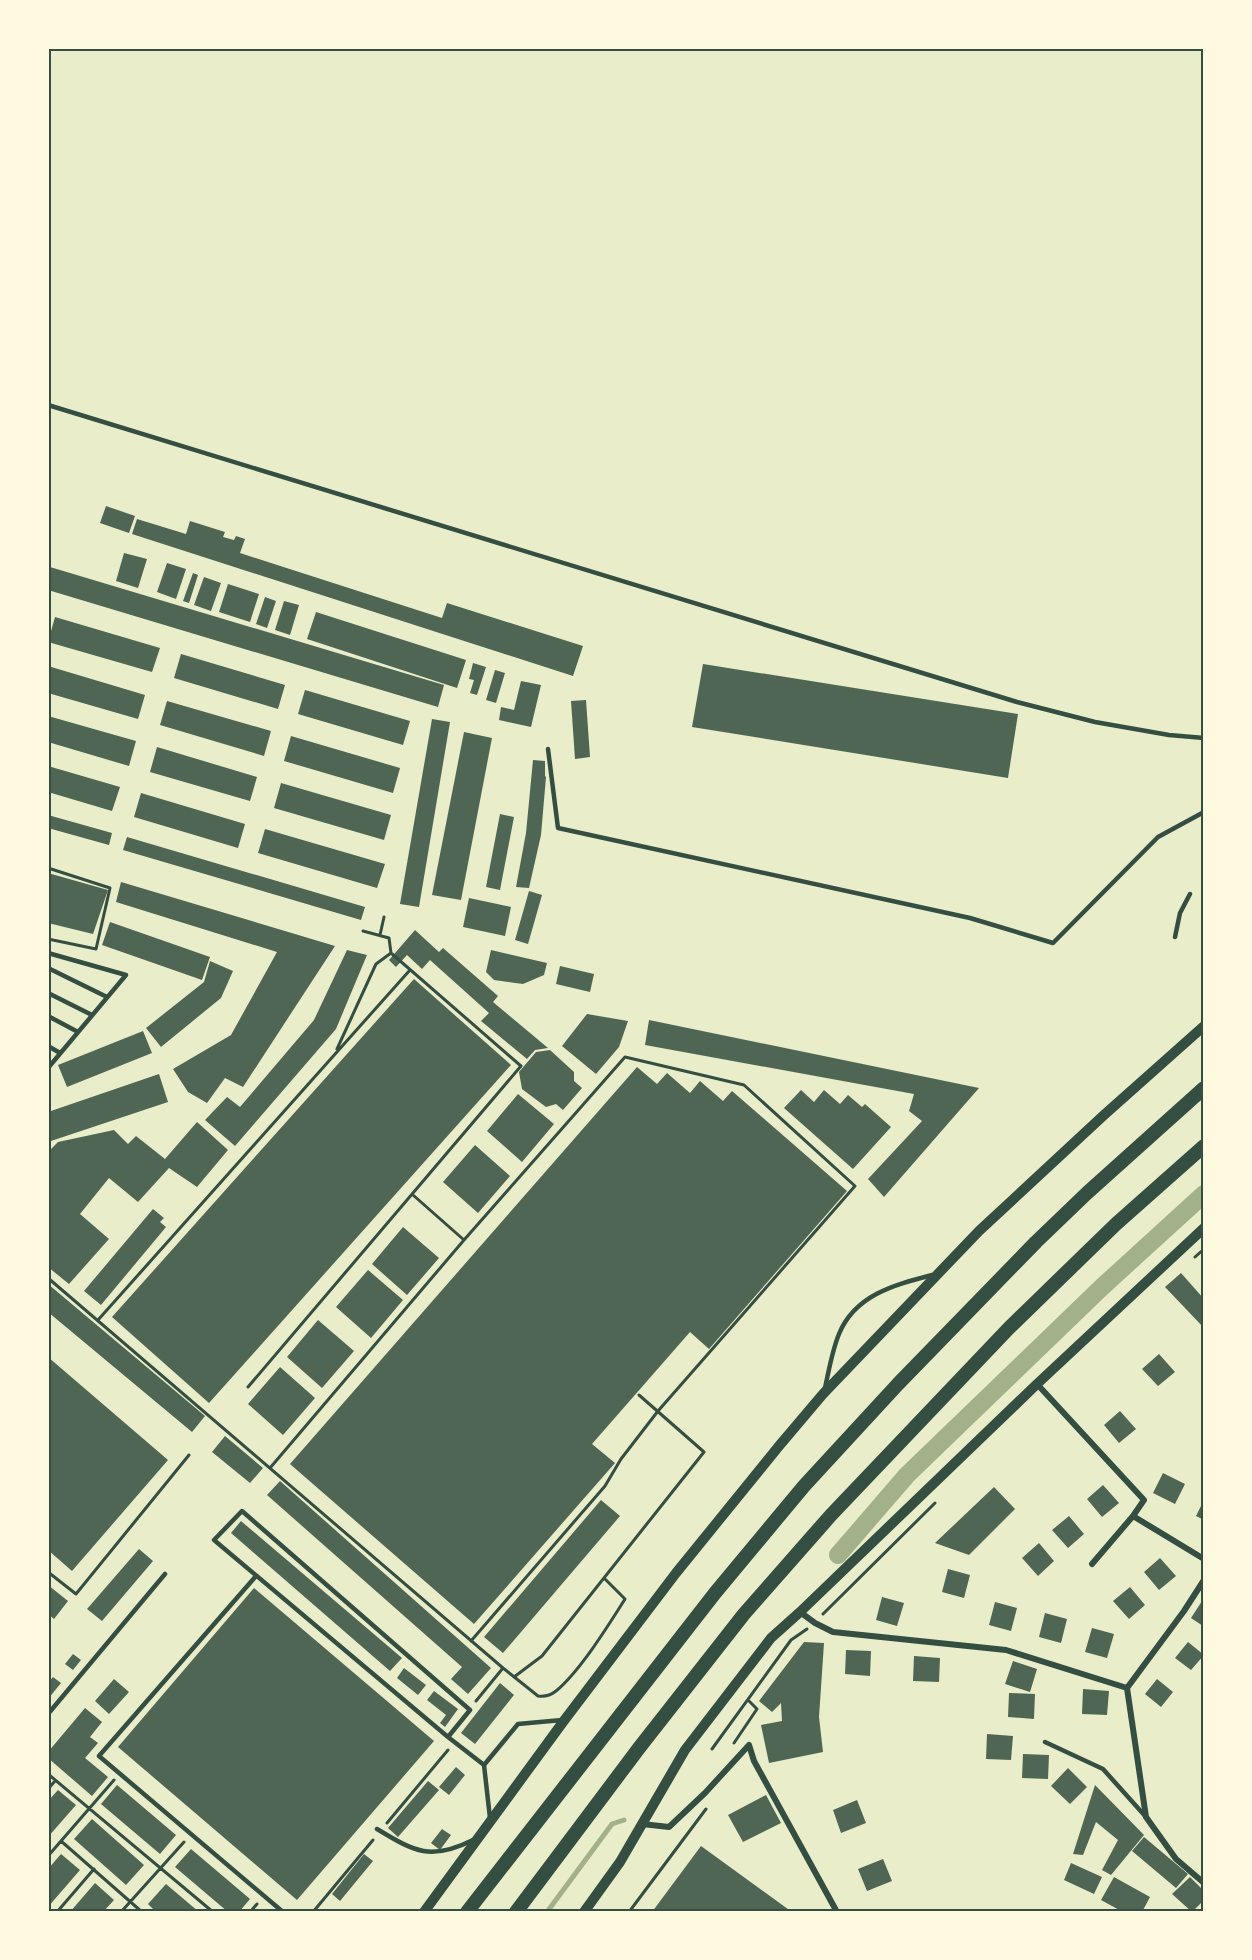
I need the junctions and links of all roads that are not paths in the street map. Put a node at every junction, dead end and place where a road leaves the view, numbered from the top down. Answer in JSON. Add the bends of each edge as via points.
{"nodes":[{"id":1,"x":48,"y":405,"type":"edge"},
{"id":2,"x":1204,"y":738,"type":"edge"},
{"id":3,"x":548,"y":749,"type":"dead end"},
{"id":4,"x":1204,"y":812,"type":"edge"},
{"id":5,"x":1190,"y":894,"type":"dead end"},
{"id":6,"x":1175,"y":937,"type":"dead end"},
{"id":7,"x":48,"y":953,"type":"edge"},
{"id":8,"x":48,"y":968,"type":"edge"},
{"id":9,"x":48,"y":993,"type":"edge"},
{"id":10,"x":107,"y":997,"type":"junction"},
{"id":11,"x":92,"y":1015,"type":"junction"},
{"id":12,"x":48,"y":1016,"type":"edge"},
{"id":13,"x":1204,"y":1026,"type":"edge"},
{"id":14,"x":78,"y":1032,"type":"junction"},
{"id":15,"x":48,"y":1046,"type":"edge"},
{"id":16,"x":60,"y":1053,"type":"junction"},
{"id":17,"x":48,"y":1068,"type":"edge"},
{"id":18,"x":1204,"y":1088,"type":"edge"},
{"id":19,"x":1204,"y":1146,"type":"edge"},
{"id":20,"x":1204,"y":1228,"type":"edge"},
{"id":21,"x":938,"y":1274,"type":"junction"},
{"id":22,"x":1037,"y":1384,"type":"junction"},
{"id":23,"x":823,"y":1394,"type":"junction"},
{"id":24,"x":1133,"y":1516,"type":"junction"},
{"id":25,"x":1204,"y":1559,"type":"edge"},
{"id":26,"x":1092,"y":1564,"type":"dead end"},
{"id":27,"x":165,"y":1574,"type":"dead end"},
{"id":28,"x":256,"y":1576,"type":"junction"},
{"id":29,"x":1204,"y":1580,"type":"edge"},
{"id":30,"x":800,"y":1612,"type":"junction"},
{"id":31,"x":1127,"y":1688,"type":"junction"},
{"id":32,"x":48,"y":1713,"type":"edge"},
{"id":33,"x":565,"y":1720,"type":"junction"},
{"id":34,"x":448,"y":1737,"type":"junction"},
{"id":35,"x":1045,"y":1742,"type":"dead end"},
{"id":36,"x":484,"y":1765,"type":"junction"},
{"id":37,"x":1146,"y":1817,"type":"junction"},
{"id":38,"x":490,"y":1822,"type":"junction"},
{"id":39,"x":642,"y":1824,"type":"junction"},
{"id":40,"x":377,"y":1829,"type":"dead end"},
{"id":41,"x":478,"y":1838,"type":"junction"},
{"id":42,"x":1204,"y":1883,"type":"edge"},
{"id":43,"x":283,"y":1912,"type":"edge"},
{"id":44,"x":424,"y":1912,"type":"edge"},
{"id":45,"x":467,"y":1912,"type":"edge"},
{"id":46,"x":516,"y":1912,"type":"edge"},
{"id":47,"x":584,"y":1912,"type":"edge"},
{"id":48,"x":837,"y":1912,"type":"edge"}],
"edges":[{"from":1,"to":2,"type":"lane","via":[[1017,702],[1095,722]]},
{"from":3,"to":4,"type":"lane","via":[[558,828],[970,918],[1053,943],[1158,837]]},
{"from":5,"to":6,"type":"lane"},
{"from":7,"to":10,"type":"lane","via":[[126,975]]},
{"from":8,"to":10,"type":"lane"},
{"from":9,"to":11,"type":"lane"},
{"from":10,"to":11,"type":"lane"},
{"from":11,"to":14,"type":"lane"},
{"from":12,"to":14,"type":"lane"},
{"from":13,"to":21,"type":"street","via":[[979,1231]]},
{"from":14,"to":16,"type":"lane"},
{"from":15,"to":16,"type":"lane"},
{"from":16,"to":17,"type":"lane"},
{"from":18,"to":45,"type":"main road","via":[[1036,1242],[804,1486],[715,1593]]},
{"from":19,"to":46,"type":"main road","via":[[1116,1224],[1009,1328],[831,1515],[744,1614]]},
{"from":20,"to":22,"type":"street"},
{"from":21,"to":23,"type":"street"},
{"from":21,"to":23,"type":"lane","via":[[884,1290],[857,1306],[838,1334]]},
{"from":22,"to":24,"type":"street","via":[[1144,1500]]},
{"from":22,"to":30,"type":"street"},
{"from":23,"to":33,"type":"street","via":[[676,1573]]},
{"from":24,"to":25,"type":"street"},
{"from":24,"to":26,"type":"street"},
{"from":27,"to":32,"type":"lane"},
{"from":28,"to":34,"type":"lane"},
{"from":28,"to":34,"type":"lane","via":[[214,1540],[242,1511],[470,1710]]},
{"from":28,"to":43,"type":"lane","via":[[99,1756]]},
{"from":29,"to":31,"type":"street"},
{"from":30,"to":31,"type":"street","via":[[833,1632],[1006,1650]]},
{"from":30,"to":39,"type":"street","via":[[771,1638],[685,1750]]},
{"from":31,"to":37,"type":"street"},
{"from":33,"to":36,"type":"lane","via":[[518,1724]]},
{"from":33,"to":38,"type":"street"},
{"from":34,"to":36,"type":"lane"},
{"from":35,"to":37,"type":"lane","via":[[1103,1769]]},
{"from":36,"to":38,"type":"lane"},
{"from":37,"to":42,"type":"street","via":[[1176,1859]]},
{"from":38,"to":41,"type":"street"},
{"from":39,"to":47,"type":"street"},
{"from":39,"to":48,"type":"street","via":[[669,1827],[749,1745],[754,1761]]},
{"from":40,"to":41,"type":"lane","via":[[417,1850],[439,1853]]},
{"from":41,"to":44,"type":"street"}]}
